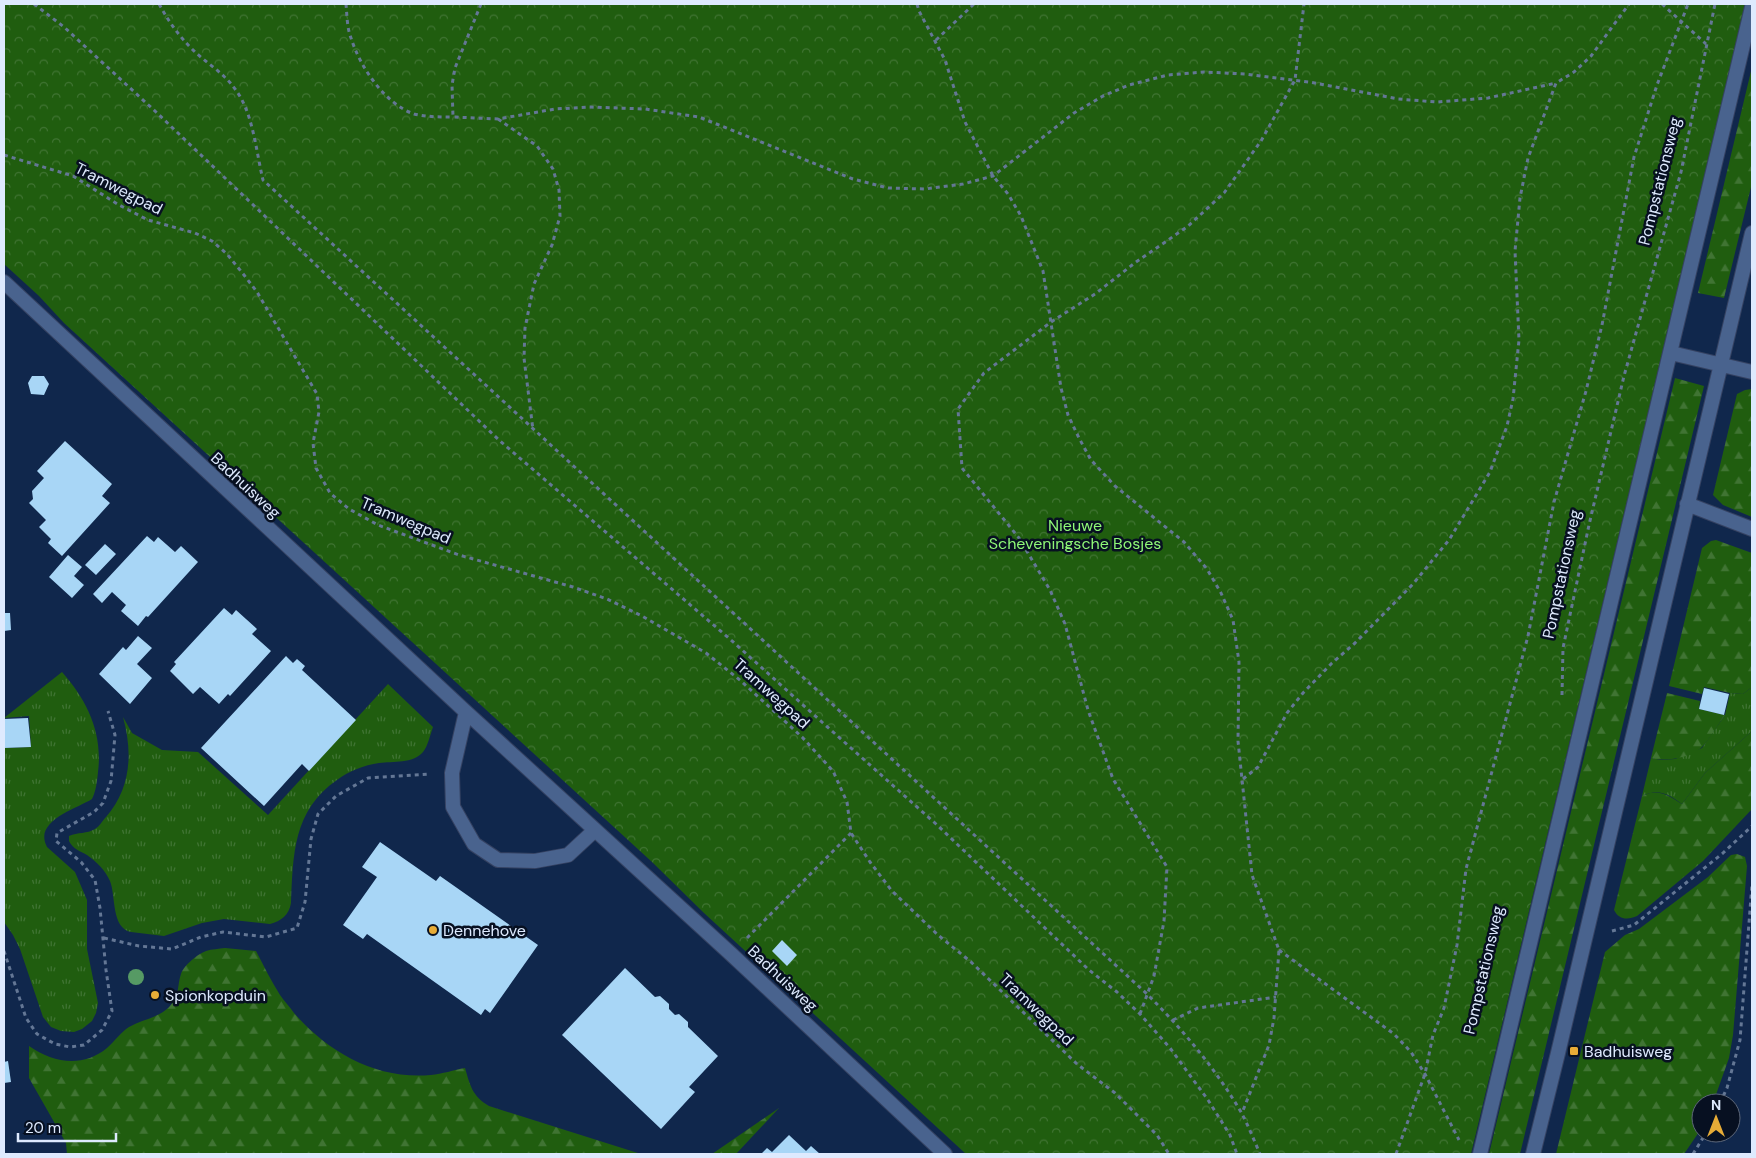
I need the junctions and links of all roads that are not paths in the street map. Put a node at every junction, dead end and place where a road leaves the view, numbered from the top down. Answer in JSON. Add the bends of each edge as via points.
{"nodes":[{"id":1,"x":1752,"y":8,"type":"edge"},
{"id":2,"x":1752,"y":232,"type":"edge"},
{"id":3,"x":4,"y":282,"type":"edge"},
{"id":4,"x":1671,"y":353,"type":"junction"},
{"id":5,"x":1722,"y":365,"type":"junction"},
{"id":6,"x":1752,"y":372,"type":"edge"},
{"id":7,"x":1688,"y":504,"type":"junction"},
{"id":8,"x":1752,"y":529,"type":"edge"},
{"id":9,"x":466,"y":712,"type":"junction"},
{"id":10,"x":595,"y":830,"type":"junction"},
{"id":11,"x":945,"y":1154,"type":"edge"},
{"id":12,"x":1480,"y":1154,"type":"edge"},
{"id":13,"x":1533,"y":1154,"type":"edge"}],
"edges":[{"from":1,"to":4,"type":"street"},
{"from":2,"to":5,"type":"street"},
{"from":3,"to":9,"type":"street","name":"Badhuisweg"},
{"from":4,"to":5,"type":"street"},
{"from":4,"to":12,"type":"street"},
{"from":5,"to":6,"type":"street"},
{"from":5,"to":7,"type":"street"},
{"from":7,"to":8,"type":"street"},
{"from":7,"to":13,"type":"street"},
{"from":9,"to":10,"type":"street","name":"Badhuisweg"},
{"from":9,"to":10,"type":"street","via":[[452,773],[454,807],[474,844],[498,860],[535,861],[568,855]]},
{"from":10,"to":11,"type":"street","name":"Badhuisweg"}]}
